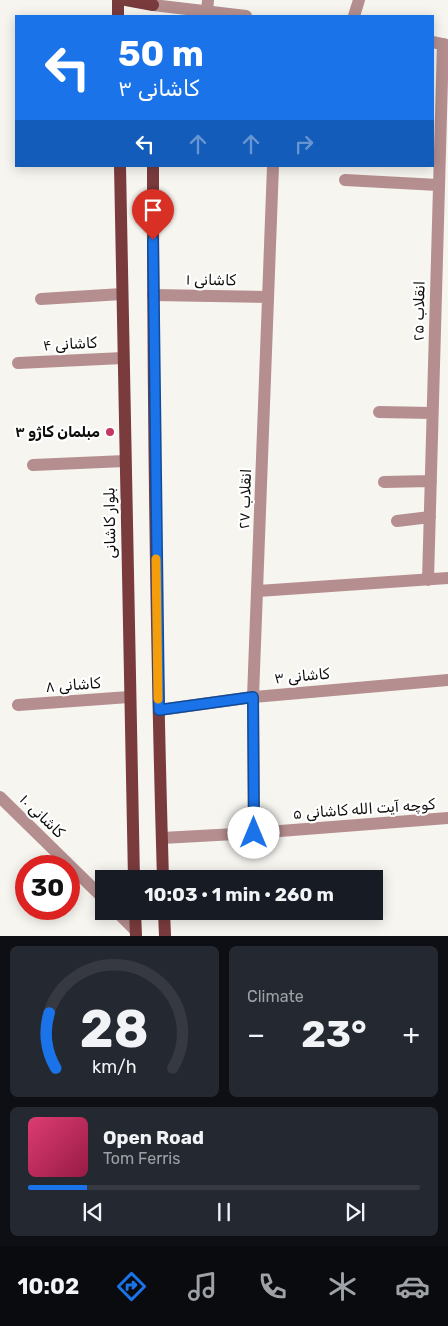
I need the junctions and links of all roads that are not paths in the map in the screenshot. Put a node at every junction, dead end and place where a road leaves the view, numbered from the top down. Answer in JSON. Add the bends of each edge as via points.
{"nodes":[{"id":1,"x":118,"y":0,"type":"edge"},
{"id":2,"x":126,"y":0,"type":"edge"},
{"id":3,"x":360,"y":0,"type":"edge"},
{"id":4,"x":208,"y":6,"type":"edge"},
{"id":5,"x":153,"y":7,"type":"edge"},
{"id":6,"x":118,"y":15,"type":"edge"},
{"id":7,"x":242,"y":15,"type":"edge"},
{"id":8,"x":354,"y":15,"type":"edge"},
{"id":9,"x":441,"y":43,"type":"edge"},
{"id":10,"x":120,"y":167,"type":"edge"},
{"id":11,"x":153,"y":167,"type":"edge"},
{"id":12,"x":273,"y":167,"type":"edge"},
{"id":13,"x":344,"y":180,"type":"dead end"},
{"id":14,"x":438,"y":185,"type":"junction"},
{"id":15,"x":122,"y":294,"type":"junction"},
{"id":16,"x":153,"y":295,"type":"junction"},
{"id":17,"x":268,"y":297,"type":"junction"},
{"id":18,"x":41,"y":300,"type":"dead end"},
{"id":19,"x":123,"y":358,"type":"junction"},
{"id":20,"x":18,"y":363,"type":"dead end"},
{"id":21,"x":380,"y":412,"type":"dead end"},
{"id":22,"x":432,"y":413,"type":"junction"},
{"id":23,"x":125,"y":461,"type":"junction"},
{"id":24,"x":33,"y":465,"type":"dead end"},
{"id":25,"x":431,"y":481,"type":"junction"},
{"id":26,"x":384,"y":482,"type":"dead end"},
{"id":27,"x":430,"y":517,"type":"junction"},
{"id":28,"x":397,"y":521,"type":"dead end"},
{"id":29,"x":448,"y":578,"type":"edge"},
{"id":30,"x":428,"y":580,"type":"junction"},
{"id":31,"x":258,"y":591,"type":"junction"},
{"id":32,"x":448,"y":680,"type":"edge"},
{"id":33,"x":129,"y":697,"type":"junction"},
{"id":34,"x":253,"y":697,"type":"junction"},
{"id":35,"x":18,"y":705,"type":"dead end"},
{"id":36,"x":159,"y":710,"type":"junction"},
{"id":37,"x":0,"y":797,"type":"edge"},
{"id":38,"x":448,"y":818,"type":"edge"},
{"id":39,"x":254,"y":833,"type":"junction"},
{"id":40,"x":162,"y":838,"type":"junction"},
{"id":41,"x":134,"y":870,"type":"edge"},
{"id":42,"x":163,"y":870,"type":"edge"},
{"id":43,"x":95,"y":890,"type":"edge"},
{"id":44,"x":124,"y":920,"type":"edge"},
{"id":45,"x":135,"y":920,"type":"edge"},
{"id":46,"x":164,"y":920,"type":"edge"},
{"id":47,"x":135,"y":933,"type":"edge"},
{"id":48,"x":164,"y":936,"type":"edge"}],
"edges":[{"from":1,"to":6,"type":"main road"},
{"from":2,"to":5,"type":"main road"},
{"from":3,"to":8,"type":"street"},
{"from":4,"to":5,"type":"street"},
{"from":4,"to":7,"type":"street"},
{"from":9,"to":14,"type":"street","name":"انقلاب ۲۵"},
{"from":10,"to":15,"type":"main road","name":"بلوار کاشانی"},
{"from":11,"to":16,"type":"main road"},
{"from":12,"to":17,"type":"street","name":"انقلاب ۲۷"},
{"from":13,"to":14,"type":"street"},
{"from":14,"to":22,"type":"street","name":"انقلاب ۲۵"},
{"from":15,"to":18,"type":"street"},
{"from":15,"to":19,"type":"main road","name":"بلوار کاشانی"},
{"from":16,"to":17,"type":"street","name":"۱ کاشانی"},
{"from":16,"to":36,"type":"main road"},
{"from":17,"to":31,"type":"street","name":"انقلاب ۲۷"},
{"from":19,"to":20,"type":"street","name":"۴ کاشانی"},
{"from":19,"to":23,"type":"main road","name":"بلوار کاشانی"},
{"from":21,"to":22,"type":"street"},
{"from":22,"to":25,"type":"street","name":"انقلاب ۲۵"},
{"from":23,"to":24,"type":"street"},
{"from":23,"to":33,"type":"main road","name":"بلوار کاشانی"},
{"from":25,"to":26,"type":"street"},
{"from":25,"to":27,"type":"street","name":"انقلاب ۲۵"},
{"from":27,"to":28,"type":"street"},
{"from":27,"to":30,"type":"street","name":"انقلاب ۲۵"},
{"from":29,"to":30,"type":"street"},
{"from":30,"to":31,"type":"street"},
{"from":31,"to":34,"type":"street","name":"انقلاب ۲۷"},
{"from":32,"to":34,"type":"street","name":"۳ کاشانی"},
{"from":33,"to":35,"type":"street","name":"۸ کاشانی"},
{"from":33,"to":41,"type":"main road","name":"بلوار کاشانی"},
{"from":34,"to":36,"type":"street","name":"۳ کاشانی"},
{"from":34,"to":39,"type":"street","name":"انقلاب ۲۷"},
{"from":36,"to":40,"type":"main road"},
{"from":37,"to":43,"type":"street","name":"۱۰ کاشانی"},
{"from":38,"to":39,"type":"street","name":"کوچه آیت الله کاشانی ۵"},
{"from":39,"to":40,"type":"street","name":"کوچه آیت الله کاشانی ۵"},
{"from":40,"to":42,"type":"main road"},
{"from":44,"to":47,"type":"street"},
{"from":45,"to":47,"type":"main road"},
{"from":46,"to":48,"type":"main road"}]}
